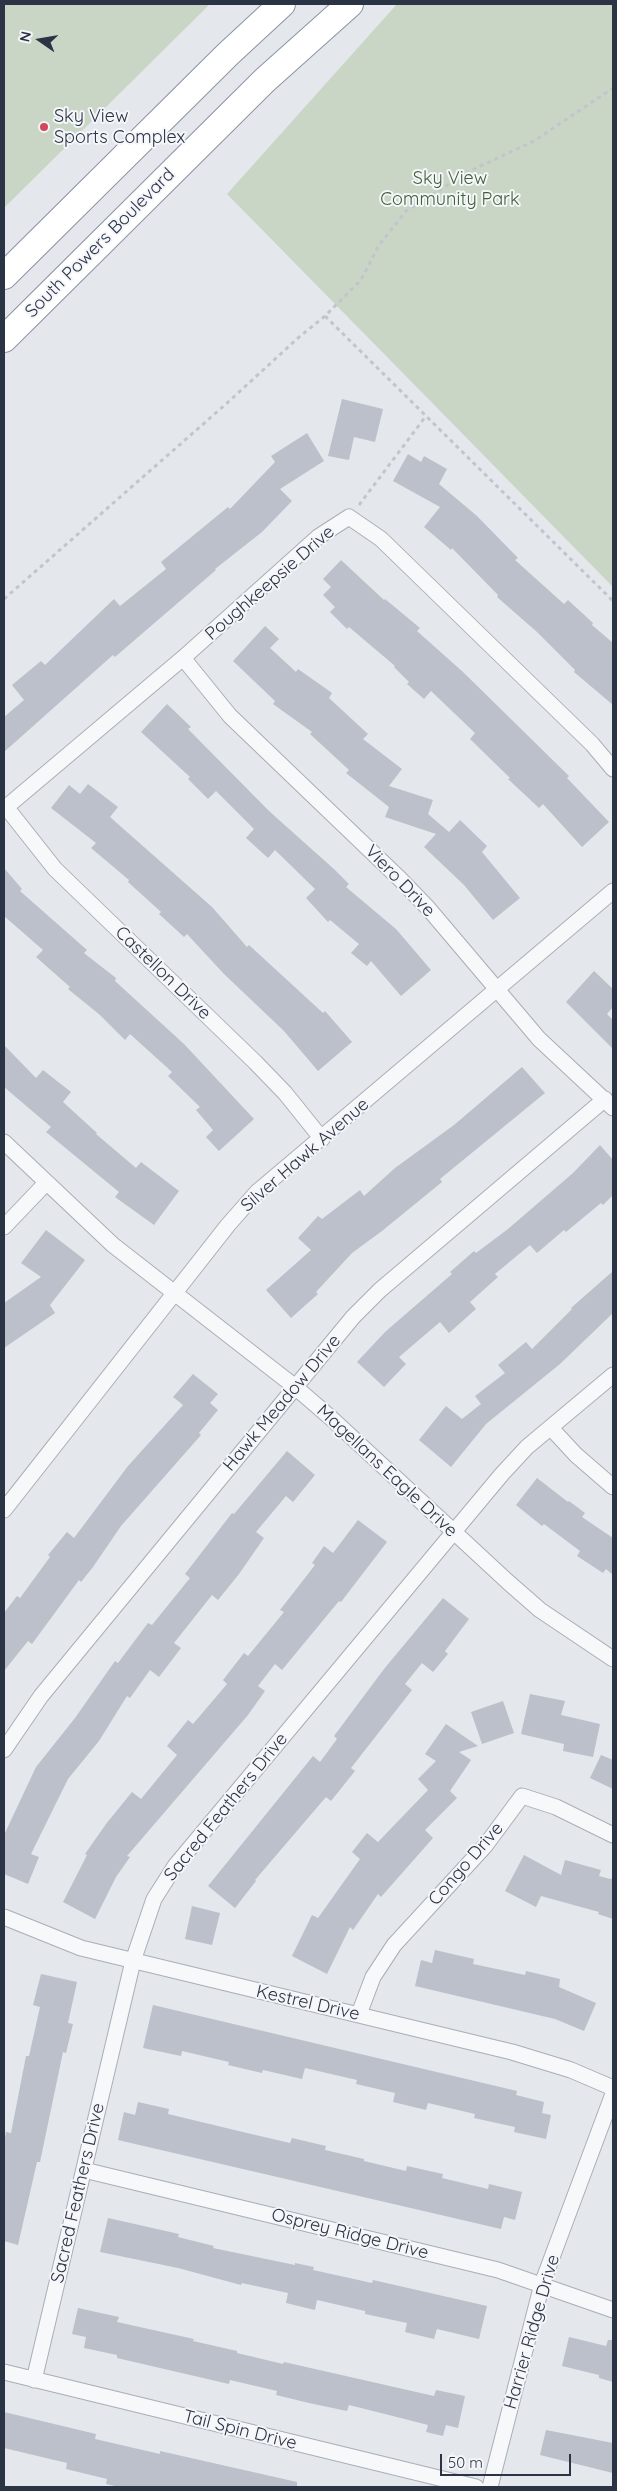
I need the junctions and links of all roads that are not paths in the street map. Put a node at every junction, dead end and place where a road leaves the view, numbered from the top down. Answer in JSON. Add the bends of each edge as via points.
{"nodes":[{"id":1,"x":282,"y":4,"type":"edge"},
{"id":2,"x":350,"y":4,"type":"edge"},
{"id":3,"x":4,"y":276,"type":"edge"},
{"id":4,"x":4,"y":339,"type":"edge"},
{"id":5,"x":183,"y":658,"type":"junction"},
{"id":6,"x":613,"y":769,"type":"edge"},
{"id":7,"x":5,"y":808,"type":"edge"},
{"id":8,"x":613,"y":891,"type":"edge"},
{"id":9,"x":498,"y":990,"type":"junction"},
{"id":10,"x":609,"y":1103,"type":"edge"},
{"id":11,"x":322,"y":1139,"type":"junction"},
{"id":12,"x":4,"y":1142,"type":"edge"},
{"id":13,"x":46,"y":1183,"type":"junction"},
{"id":14,"x":4,"y":1228,"type":"edge"},
{"id":15,"x":175,"y":1295,"type":"junction"},
{"id":16,"x":613,"y":1375,"type":"edge"},
{"id":17,"x":294,"y":1386,"type":"junction"},
{"id":18,"x":551,"y":1428,"type":"junction"},
{"id":19,"x":613,"y":1487,"type":"edge"},
{"id":20,"x":4,"y":1510,"type":"edge"},
{"id":21,"x":453,"y":1532,"type":"junction"},
{"id":22,"x":613,"y":1659,"type":"edge"},
{"id":23,"x":4,"y":1750,"type":"edge"},
{"id":24,"x":613,"y":1836,"type":"edge"},
{"id":25,"x":4,"y":1917,"type":"edge"},
{"id":26,"x":133,"y":1961,"type":"junction"},
{"id":27,"x":359,"y":2014,"type":"junction"},
{"id":28,"x":613,"y":2088,"type":"edge"},
{"id":29,"x":613,"y":2094,"type":"edge"},
{"id":30,"x":84,"y":2170,"type":"junction"},
{"id":31,"x":542,"y":2284,"type":"junction"},
{"id":32,"x":613,"y":2310,"type":"edge"},
{"id":33,"x":4,"y":2372,"type":"edge"},
{"id":34,"x":34,"y":2380,"type":"junction"},
{"id":35,"x":476,"y":2487,"type":"edge"},
{"id":36,"x":490,"y":2487,"type":"edge"}],
"edges":[{"from":1,"to":3,"type":"highway"},
{"from":2,"to":4,"type":"highway","name":"South Powers Boulevard","via":[[265,80]]},
{"from":5,"to":6,"type":"street","name":"Poughkeepsie Drive","via":[[318,538],[349,517],[381,539],[592,744]]},
{"from":5,"to":7,"type":"street","name":"Poughkeepsie Drive"},
{"from":5,"to":9,"type":"street","name":"Viero Drive","via":[[230,716],[400,879]]},
{"from":7,"to":11,"type":"street","name":"Castellon Drive","via":[[55,870],[285,1092]]},
{"from":8,"to":9,"type":"street","name":"Silver Hawk Avenue"},
{"from":9,"to":10,"type":"street","name":"Viero Drive","via":[[540,1038]]},
{"from":9,"to":11,"type":"street","name":"Silver Hawk Avenue"},
{"from":10,"to":17,"type":"street","name":"Hawk Meadow Drive","via":[[380,1290]]},
{"from":11,"to":15,"type":"street","name":"Silver Hawk Avenue","via":[[257,1192]]},
{"from":12,"to":13,"type":"street","name":"Magellans Eagle Drive"},
{"from":13,"to":14,"type":"street"},
{"from":13,"to":15,"type":"street","name":"Magellans Eagle Drive","via":[[93,1228]]},
{"from":15,"to":17,"type":"street","name":"Magellans Eagle Drive"},
{"from":15,"to":20,"type":"street","name":"Silver Hawk Avenue"},
{"from":16,"to":18,"type":"street","name":"Sacred Feathers Drive"},
{"from":17,"to":21,"type":"street","name":"Magellans Eagle Drive"},
{"from":17,"to":23,"type":"street","name":"Hawk Meadow Drive","via":[[41,1696]]},
{"from":18,"to":19,"type":"street"},
{"from":18,"to":21,"type":"street","name":"Sacred Feathers Drive","via":[[502,1474]]},
{"from":21,"to":22,"type":"street","name":"Magellans Eagle Drive","via":[[540,1610]]},
{"from":21,"to":26,"type":"street","name":"Sacred Feathers Drive","via":[[174,1866],[154,1899]]},
{"from":24,"to":27,"type":"street","name":"Congo Drive","via":[[556,1807],[522,1796],[485,1846],[394,1945],[373,1977]]},
{"from":25,"to":26,"type":"street","name":"Kestrel Drive","via":[[81,1948]]},
{"from":26,"to":27,"type":"street","name":"Kestrel Drive"},
{"from":26,"to":30,"type":"street","name":"Sacred Feathers Drive"},
{"from":27,"to":28,"type":"street","name":"Kestrel Drive","via":[[538,2060]]},
{"from":29,"to":31,"type":"street","name":"Harrier Ridge Drive"},
{"from":30,"to":31,"type":"street","name":"Osprey Ridge Drive","via":[[467,2262]]},
{"from":30,"to":34,"type":"street","name":"Sacred Feathers Drive"},
{"from":31,"to":32,"type":"street","name":"Osprey Ridge Drive"},
{"from":31,"to":36,"type":"street","name":"Harrier Ridge Drive"},
{"from":33,"to":34,"type":"street","name":"Tail Spin Drive"},
{"from":34,"to":35,"type":"street","name":"Tail Spin Drive"}]}
